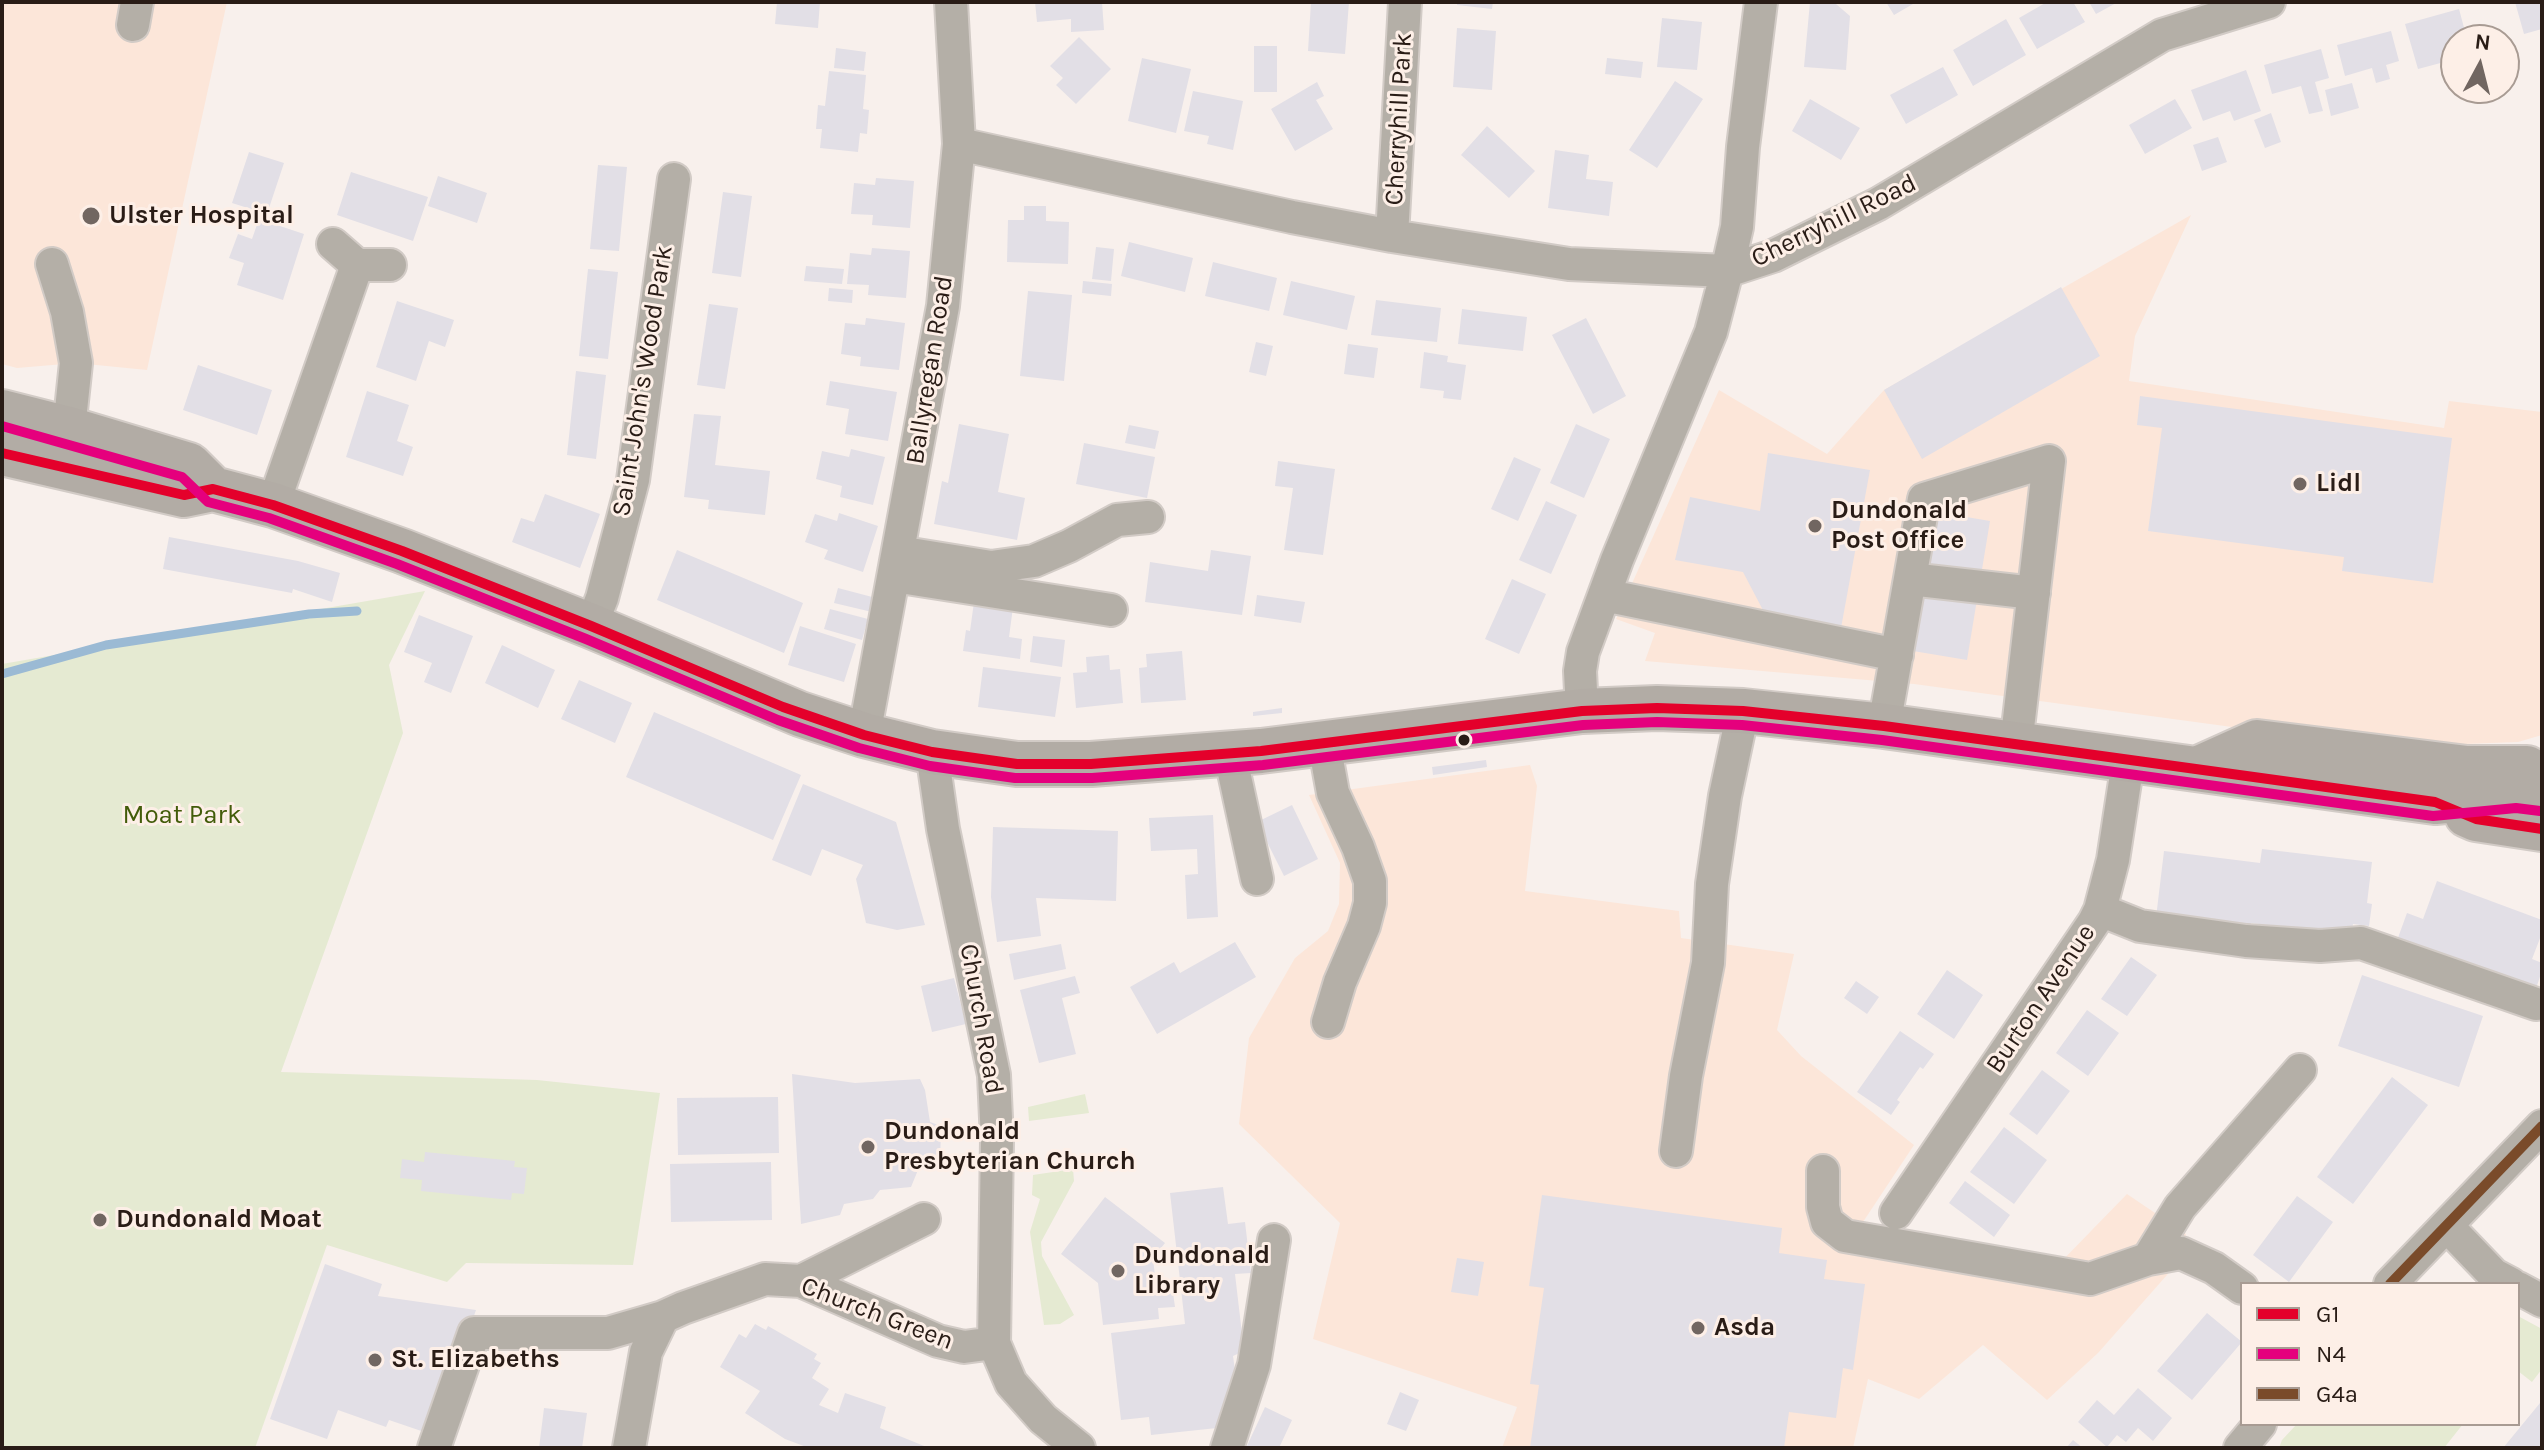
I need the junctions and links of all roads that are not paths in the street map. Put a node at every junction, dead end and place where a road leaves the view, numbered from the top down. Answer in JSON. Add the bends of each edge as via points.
{"nodes":[{"id":1,"x":951,"y":2,"type":"edge"},
{"id":2,"x":1405,"y":2,"type":"edge"},
{"id":3,"x":1761,"y":2,"type":"edge"},
{"id":4,"x":2269,"y":2,"type":"edge"},
{"id":5,"x":959,"y":144,"type":"junction"},
{"id":6,"x":674,"y":179,"type":"dead end"},
{"id":7,"x":1392,"y":236,"type":"junction"},
{"id":8,"x":52,"y":264,"type":"dead end"},
{"id":9,"x":390,"y":265,"type":"dead end"},
{"id":10,"x":1727,"y":271,"type":"junction"},
{"id":11,"x":2,"y":412,"type":"edge"},
{"id":12,"x":69,"y":429,"type":"junction"},
{"id":13,"x":2,"y":453,"type":"edge"},
{"id":14,"x":213,"y":489,"type":"junction"},
{"id":15,"x":273,"y":505,"type":"junction"},
{"id":16,"x":1148,"y":517,"type":"dead end"},
{"id":17,"x":896,"y":564,"type":"junction"},
{"id":18,"x":1910,"y":579,"type":"junction"},
{"id":19,"x":2034,"y":593,"type":"junction"},
{"id":20,"x":1604,"y":595,"type":"junction"},
{"id":21,"x":1111,"y":610,"type":"dead end"},
{"id":22,"x":591,"y":626,"type":"junction"},
{"id":23,"x":1897,"y":655,"type":"junction"},
{"id":24,"x":1582,"y":711,"type":"junction"},
{"id":25,"x":1743,"y":711,"type":"junction"},
{"id":26,"x":1884,"y":726,"type":"junction"},
{"id":27,"x":864,"y":735,"type":"junction"},
{"id":28,"x":1324,"y":743,"type":"junction"},
{"id":29,"x":2016,"y":745,"type":"junction"},
{"id":30,"x":932,"y":752,"type":"junction"},
{"id":31,"x":1230,"y":754,"type":"junction"},
{"id":32,"x":2128,"y":762,"type":"junction"},
{"id":33,"x":2197,"y":769,"type":"junction"},
{"id":34,"x":2542,"y":769,"type":"edge"},
{"id":35,"x":2542,"y":797,"type":"edge"},
{"id":36,"x":2435,"y":802,"type":"junction"},
{"id":37,"x":2542,"y":829,"type":"edge"},
{"id":38,"x":1257,"y":879,"type":"dead end"},
{"id":39,"x":2100,"y":910,"type":"junction"},
{"id":40,"x":2536,"y":1004,"type":"dead end"},
{"id":41,"x":1328,"y":1022,"type":"dead end"},
{"id":42,"x":2300,"y":1070,"type":"dead end"},
{"id":43,"x":2542,"y":1126,"type":"edge"},
{"id":44,"x":1676,"y":1151,"type":"dead end"},
{"id":45,"x":1823,"y":1171,"type":"dead end"},
{"id":46,"x":1896,"y":1213,"type":"dead end"},
{"id":47,"x":924,"y":1219,"type":"dead end"},
{"id":48,"x":2447,"y":1226,"type":"junction"},
{"id":49,"x":1274,"y":1240,"type":"dead end"},
{"id":50,"x":2148,"y":1259,"type":"junction"},
{"id":51,"x":801,"y":1281,"type":"junction"},
{"id":52,"x":2392,"y":1282,"type":"edge"},
{"id":53,"x":2507,"y":1282,"type":"edge"},
{"id":54,"x":2240,"y":1287,"type":"edge"},
{"id":55,"x":2520,"y":1289,"type":"edge"},
{"id":56,"x":2542,"y":1301,"type":"edge"},
{"id":57,"x":663,"y":1317,"type":"junction"},
{"id":58,"x":994,"y":1343,"type":"junction"},
{"id":59,"x":2258,"y":1426,"type":"edge"},
{"id":60,"x":434,"y":1448,"type":"edge"},
{"id":61,"x":629,"y":1448,"type":"edge"},
{"id":62,"x":1079,"y":1448,"type":"edge"},
{"id":63,"x":1227,"y":1448,"type":"edge"},
{"id":64,"x":2240,"y":1448,"type":"edge"}],
"edges":[{"from":1,"to":5,"type":"street","name":"Ballyregan Road"},
{"from":2,"to":7,"type":"street","name":"Cherryhill Park"},
{"from":3,"to":10,"type":"street","via":[[1737,227]]},
{"from":4,"to":10,"type":"street","name":"Cherryhill Road","via":[[2162,35],[1878,204],[1773,256]]},
{"from":5,"to":7,"type":"street"},
{"from":5,"to":17,"type":"street","name":"Ballyregan Road","via":[[943,306]]},
{"from":6,"to":22,"type":"street","name":"Saint John's Wood Park","via":[[633,480]]},
{"from":7,"to":10,"type":"street","via":[[1569,264]]},
{"from":8,"to":12,"type":"street","via":[[76,363]]},
{"from":9,"to":15,"type":"street","via":[[345,254]]},
{"from":10,"to":20,"type":"street","name":"Cherryhill Road","via":[[1711,332]]},
{"from":11,"to":12,"type":"highway"},
{"from":12,"to":14,"type":"highway","via":[[189,465]]},
{"from":13,"to":14,"type":"highway","via":[[184,495]]},
{"from":14,"to":15,"type":"highway"},
{"from":15,"to":22,"type":"highway"},
{"from":16,"to":17,"type":"street","via":[[1117,520],[1034,561],[991,567]]},
{"from":17,"to":21,"type":"street"},
{"from":17,"to":27,"type":"street","name":"Ballyregan Road"},
{"from":18,"to":19,"type":"street"},
{"from":18,"to":19,"type":"street","via":[[1924,499],[2049,461]]},
{"from":18,"to":23,"type":"street"},
{"from":19,"to":29,"type":"street"},
{"from":20,"to":23,"type":"street"},
{"from":20,"to":24,"type":"street","name":"Cherryhill Road","via":[[1583,652]]},
{"from":22,"to":27,"type":"highway","via":[[783,707]]},
{"from":23,"to":26,"type":"street"},
{"from":24,"to":25,"type":"highway"},
{"from":24,"to":28,"type":"highway"},
{"from":25,"to":26,"type":"highway"},
{"from":25,"to":44,"type":"street","via":[[1720,825],[1708,963]]},
{"from":26,"to":29,"type":"highway"},
{"from":27,"to":30,"type":"highway"},
{"from":28,"to":31,"type":"highway"},
{"from":28,"to":41,"type":"street","via":[[1333,793],[1370,881],[1364,926]]},
{"from":29,"to":32,"type":"highway"},
{"from":30,"to":31,"type":"highway","via":[[1036,765]]},
{"from":30,"to":58,"type":"street","name":"Church Road","via":[[994,1075]]},
{"from":31,"to":38,"type":"street"},
{"from":32,"to":33,"type":"highway"},
{"from":32,"to":39,"type":"street","name":"Burton Avenue"},
{"from":33,"to":34,"type":"highway","via":[[2257,742],[2467,768]]},
{"from":33,"to":36,"type":"highway"},
{"from":35,"to":36,"type":"highway","via":[[2516,794]]},
{"from":36,"to":37,"type":"highway","via":[[2476,819]]},
{"from":39,"to":40,"type":"street","via":[[2140,926],[2246,941],[2361,943]]},
{"from":39,"to":46,"type":"street","name":"Burton Avenue"},
{"from":42,"to":50,"type":"street","via":[[2180,1207]]},
{"from":43,"to":48,"type":"street"},
{"from":45,"to":50,"type":"street","via":[[1827,1222],[1845,1236],[2090,1279]]},
{"from":47,"to":51,"type":"street"},
{"from":48,"to":52,"type":"street"},
{"from":48,"to":53,"type":"street"},
{"from":49,"to":63,"type":"street","via":[[1254,1365]]},
{"from":50,"to":54,"type":"street","via":[[2181,1253]]},
{"from":51,"to":57,"type":"street","name":"Church Green","via":[[765,1279]]},
{"from":51,"to":58,"type":"street","name":"Church Green","via":[[938,1341],[964,1347]]},
{"from":55,"to":56,"type":"street"},
{"from":57,"to":60,"type":"street","name":"Church Green","via":[[608,1333],[474,1333]]},
{"from":57,"to":61,"type":"street","via":[[646,1352]]},
{"from":58,"to":62,"type":"street","name":"Church Road","via":[[1011,1383]]},
{"from":59,"to":64,"type":"street"}]}
